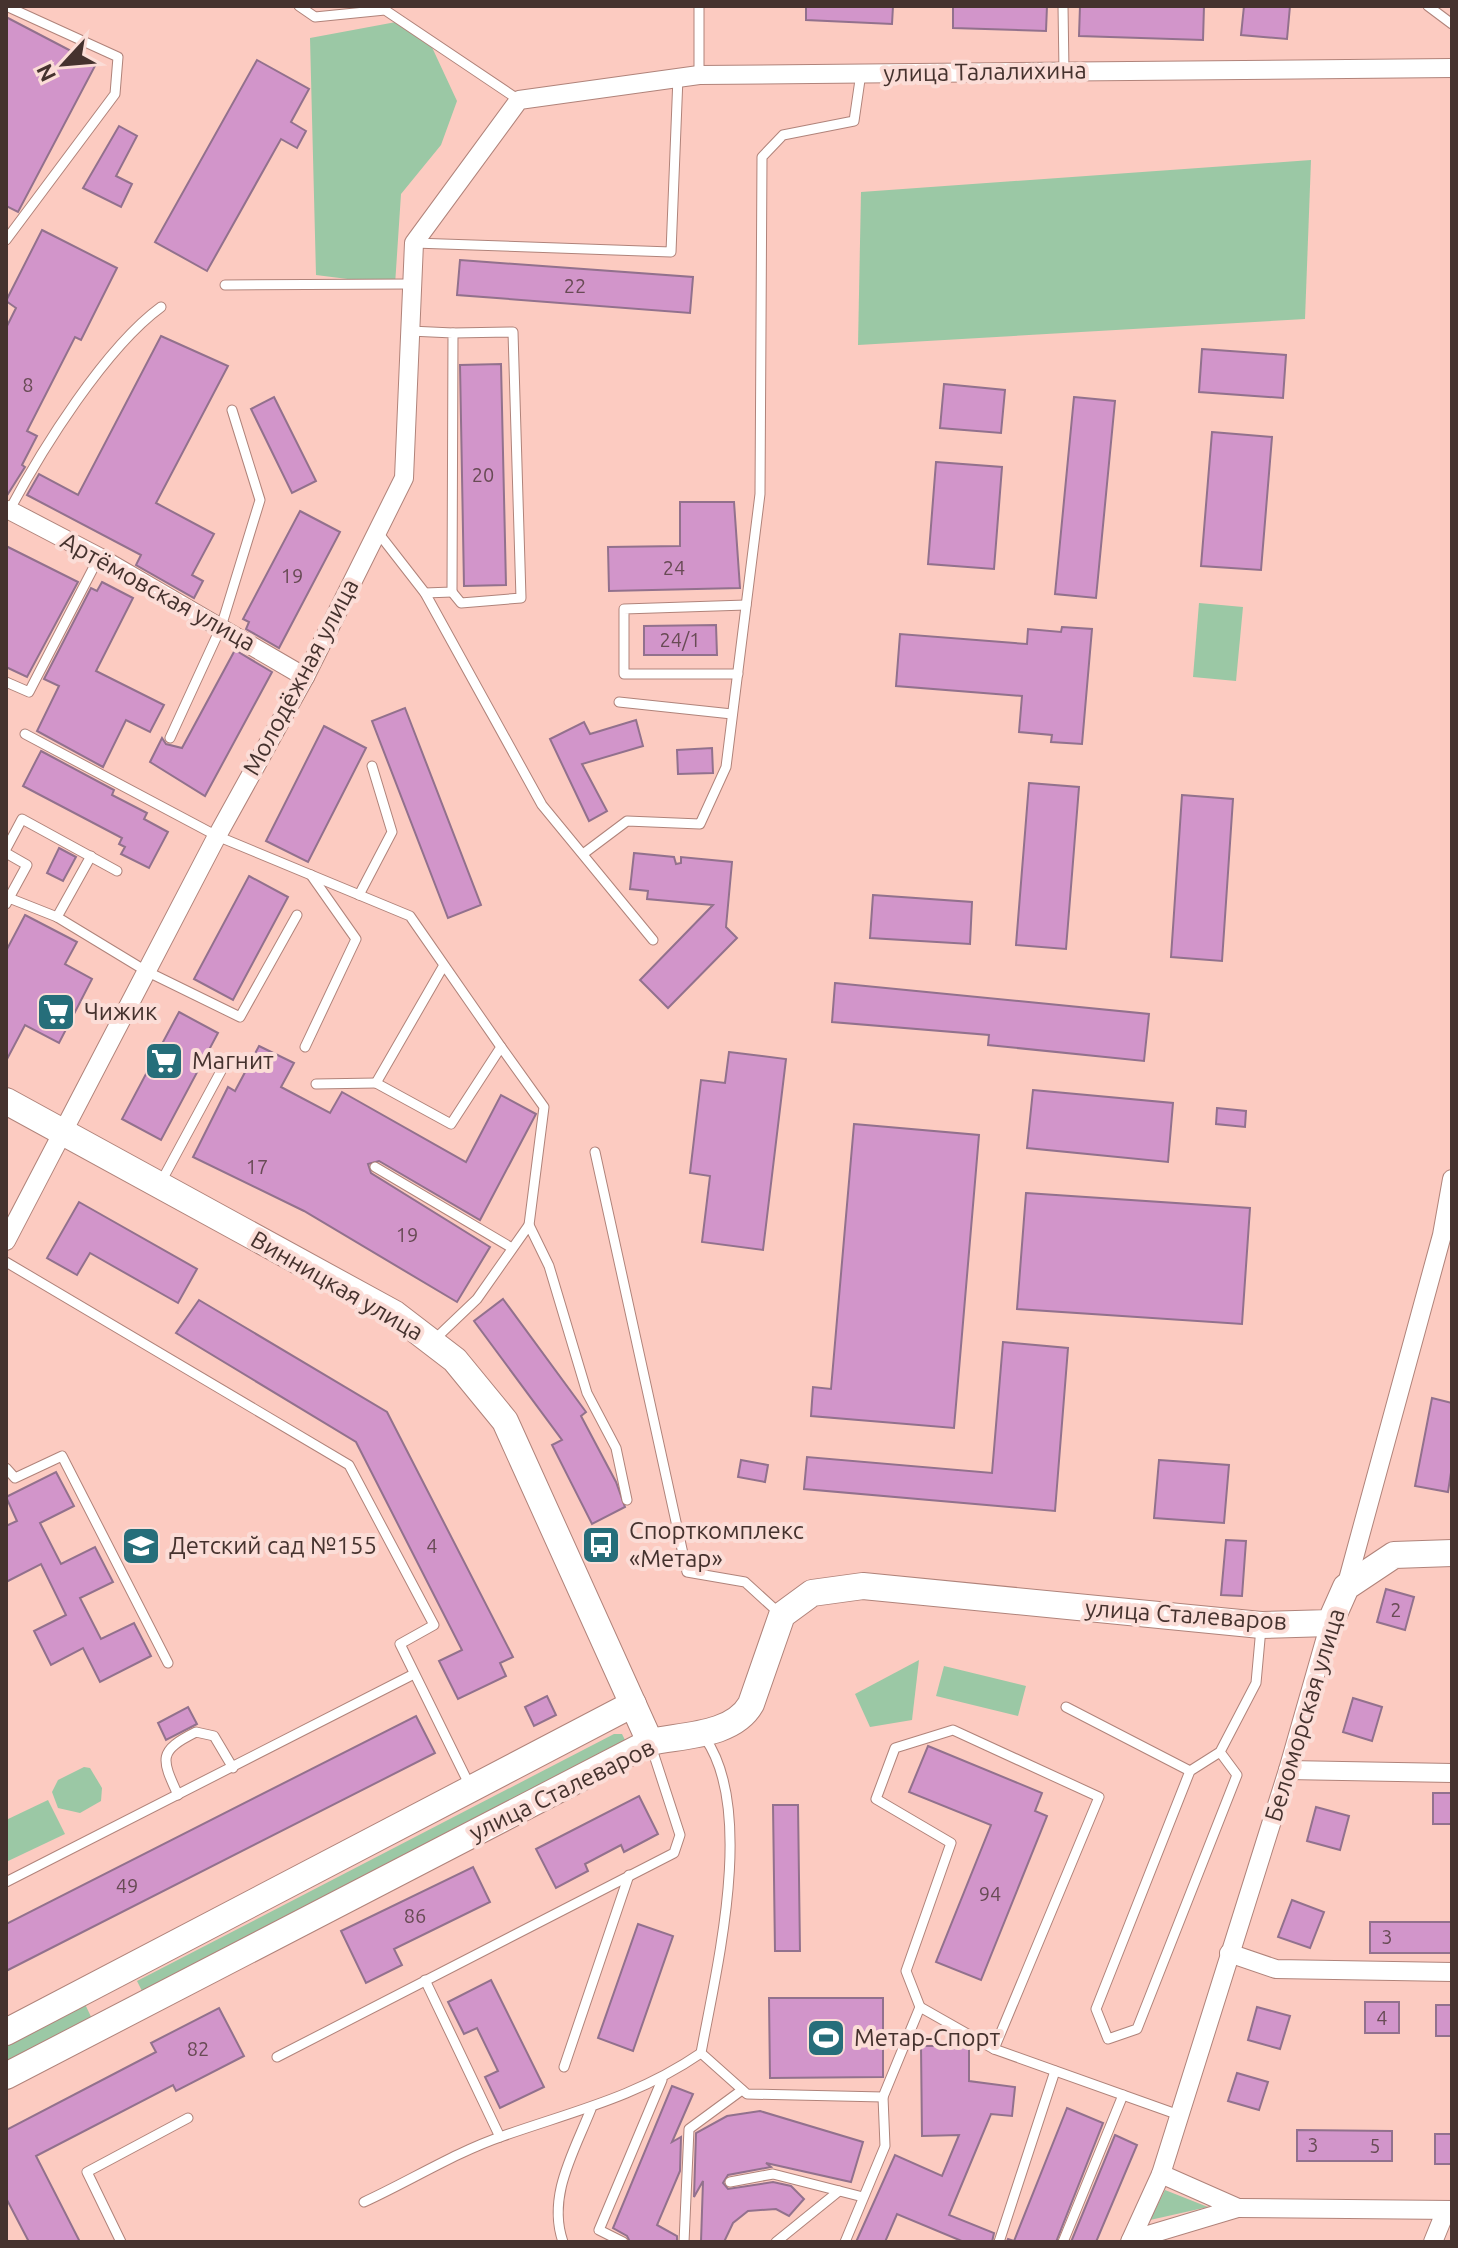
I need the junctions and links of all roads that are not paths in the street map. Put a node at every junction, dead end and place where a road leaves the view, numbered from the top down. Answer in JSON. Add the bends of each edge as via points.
{"nodes":[{"id":1,"x":6,"y":6,"type":"edge"},
{"id":2,"x":299,"y":6,"type":"edge"},
{"id":3,"x":699,"y":6,"type":"edge"},
{"id":4,"x":1063,"y":6,"type":"edge"},
{"id":5,"x":1428,"y":6,"type":"edge"},
{"id":6,"x":385,"y":8,"type":"edge"},
{"id":7,"x":1452,"y":24,"type":"edge"},
{"id":8,"x":1452,"y":68,"type":"edge"},
{"id":9,"x":1064,"y":71,"type":"junction"},
{"id":10,"x":861,"y":73,"type":"junction"},
{"id":11,"x":699,"y":75,"type":"junction"},
{"id":12,"x":678,"y":77,"type":"junction"},
{"id":13,"x":519,"y":100,"type":"junction"},
{"id":14,"x":6,"y":240,"type":"edge"},
{"id":15,"x":414,"y":243,"type":"junction"},
{"id":16,"x":411,"y":284,"type":"junction"},
{"id":17,"x":225,"y":285,"type":"dead end"},
{"id":18,"x":161,"y":307,"type":"dead end"},
{"id":19,"x":410,"y":331,"type":"junction"},
{"id":20,"x":453,"y":333,"type":"junction"},
{"id":21,"x":232,"y":410,"type":"dead end"},
{"id":22,"x":8,"y":512,"type":"edge"},
{"id":23,"x":376,"y":530,"type":"junction"},
{"id":24,"x":99,"y":557,"type":"junction"},
{"id":25,"x":452,"y":592,"type":"junction"},
{"id":26,"x":425,"y":593,"type":"junction"},
{"id":27,"x":746,"y":605,"type":"junction"},
{"id":28,"x":221,"y":627,"type":"junction"},
{"id":29,"x":738,"y":674,"type":"junction"},
{"id":30,"x":305,"y":677,"type":"junction"},
{"id":31,"x":6,"y":682,"type":"edge"},
{"id":32,"x":619,"y":702,"type":"dead end"},
{"id":33,"x":732,"y":714,"type":"junction"},
{"id":34,"x":25,"y":734,"type":"dead end"},
{"id":35,"x":170,"y":738,"type":"dead end"},
{"id":36,"x":372,"y":766,"type":"dead end"},
{"id":37,"x":217,"y":836,"type":"junction"},
{"id":38,"x":6,"y":851,"type":"edge"},
{"id":39,"x":583,"y":854,"type":"junction"},
{"id":40,"x":91,"y":856,"type":"junction"},
{"id":41,"x":117,"y":871,"type":"dead end"},
{"id":42,"x":311,"y":875,"type":"junction"},
{"id":43,"x":359,"y":895,"type":"junction"},
{"id":44,"x":8,"y":901,"type":"edge"},
{"id":45,"x":297,"y":915,"type":"dead end"},
{"id":46,"x":57,"y":917,"type":"junction"},
{"id":47,"x":653,"y":940,"type":"dead end"},
{"id":48,"x":444,"y":965,"type":"junction"},
{"id":49,"x":146,"y":971,"type":"junction"},
{"id":50,"x":305,"y":1047,"type":"dead end"},
{"id":51,"x":501,"y":1047,"type":"junction"},
{"id":52,"x":221,"y":1071,"type":"dead end"},
{"id":53,"x":376,"y":1083,"type":"junction"},
{"id":54,"x":316,"y":1084,"type":"dead end"},
{"id":55,"x":6,"y":1101,"type":"edge"},
{"id":56,"x":63,"y":1130,"type":"junction"},
{"id":57,"x":595,"y":1152,"type":"dead end"},
{"id":58,"x":375,"y":1167,"type":"dead end"},
{"id":59,"x":1452,"y":1179,"type":"edge"},
{"id":60,"x":159,"y":1185,"type":"junction"},
{"id":61,"x":529,"y":1225,"type":"junction"},
{"id":62,"x":6,"y":1241,"type":"edge"},
{"id":63,"x":512,"y":1248,"type":"junction"},
{"id":64,"x":6,"y":1262,"type":"edge"},
{"id":65,"x":432,"y":1342,"type":"junction"},
{"id":66,"x":6,"y":1468,"type":"edge"},
{"id":67,"x":627,"y":1500,"type":"dead end"},
{"id":68,"x":1452,"y":1553,"type":"edge"},
{"id":69,"x":1346,"y":1587,"type":"junction"},
{"id":70,"x":782,"y":1615,"type":"junction"},
{"id":71,"x":1330,"y":1623,"type":"junction"},
{"id":72,"x":1261,"y":1625,"type":"junction"},
{"id":73,"x":168,"y":1663,"type":"dead end"},
{"id":74,"x":414,"y":1674,"type":"junction"},
{"id":75,"x":633,"y":1704,"type":"junction"},
{"id":76,"x":1066,"y":1707,"type":"dead end"},
{"id":77,"x":700,"y":1732,"type":"junction"},
{"id":78,"x":650,"y":1742,"type":"junction"},
{"id":79,"x":1220,"y":1752,"type":"junction"},
{"id":80,"x":233,"y":1768,"type":"junction"},
{"id":81,"x":1288,"y":1770,"type":"junction"},
{"id":82,"x":1190,"y":1771,"type":"junction"},
{"id":83,"x":1452,"y":1773,"type":"edge"},
{"id":84,"x":471,"y":1789,"type":"junction"},
{"id":85,"x":178,"y":1795,"type":"junction"},
{"id":86,"x":629,"y":1875,"type":"junction"},
{"id":87,"x":6,"y":1882,"type":"edge"},
{"id":88,"x":1229,"y":1953,"type":"junction"},
{"id":89,"x":1452,"y":1972,"type":"edge"},
{"id":90,"x":425,"y":1980,"type":"junction"},
{"id":91,"x":102,"y":1981,"type":"junction"},
{"id":92,"x":920,"y":2007,"type":"junction"},
{"id":93,"x":120,"y":2017,"type":"junction"},
{"id":94,"x":6,"y":2032,"type":"edge"},
{"id":95,"x":994,"y":2049,"type":"junction"},
{"id":96,"x":701,"y":2053,"type":"junction"},
{"id":97,"x":277,"y":2057,"type":"dead end"},
{"id":98,"x":564,"y":2067,"type":"dead end"},
{"id":99,"x":1055,"y":2071,"type":"junction"},
{"id":100,"x":6,"y":2076,"type":"edge"},
{"id":101,"x":662,"y":2080,"type":"junction"},
{"id":102,"x":742,"y":2090,"type":"junction"},
{"id":103,"x":1123,"y":2095,"type":"junction"},
{"id":104,"x":883,"y":2097,"type":"junction"},
{"id":105,"x":591,"y":2109,"type":"junction"},
{"id":106,"x":1179,"y":2115,"type":"junction"},
{"id":107,"x":188,"y":2118,"type":"dead end"},
{"id":108,"x":500,"y":2137,"type":"junction"},
{"id":109,"x":1161,"y":2174,"type":"junction"},
{"id":110,"x":730,"y":2182,"type":"dead end"},
{"id":111,"x":839,"y":2191,"type":"junction"},
{"id":112,"x":863,"y":2197,"type":"junction"},
{"id":113,"x":364,"y":2202,"type":"dead end"},
{"id":114,"x":1238,"y":2208,"type":"junction"},
{"id":115,"x":1449,"y":2210,"type":"edge"},
{"id":116,"x":1131,"y":2241,"type":"edge"},
{"id":117,"x":121,"y":2242,"type":"edge"},
{"id":118,"x":563,"y":2242,"type":"edge"},
{"id":119,"x":623,"y":2242,"type":"edge"},
{"id":120,"x":684,"y":2242,"type":"edge"},
{"id":121,"x":776,"y":2242,"type":"edge"},
{"id":122,"x":845,"y":2242,"type":"edge"},
{"id":123,"x":999,"y":2242,"type":"edge"},
{"id":124,"x":1063,"y":2242,"type":"edge"},
{"id":125,"x":1433,"y":2242,"type":"edge"}],
"edges":[{"from":1,"to":14,"type":"lane","via":[[118,57],[115,94]]},
{"from":2,"to":6,"type":"lane","via":[[315,17]]},
{"from":3,"to":11,"type":"lane"},
{"from":4,"to":9,"type":"lane"},
{"from":5,"to":7,"type":"lane"},
{"from":6,"to":13,"type":"lane"},
{"from":8,"to":9,"type":"street","name":"улица Талалихина"},
{"from":9,"to":10,"type":"street","name":"улица Талалихина"},
{"from":10,"to":11,"type":"street","name":"улица Талалихина"},
{"from":10,"to":27,"type":"lane","via":[[854,121],[783,135],[762,157],[760,494]]},
{"from":11,"to":12,"type":"street","name":"улица Талалихина"},
{"from":12,"to":13,"type":"street","name":"улица Талалихина"},
{"from":12,"to":15,"type":"lane","via":[[671,252]]},
{"from":13,"to":15,"type":"street"},
{"from":15,"to":16,"type":"street","name":"Молодёжная улица"},
{"from":16,"to":17,"type":"lane"},
{"from":16,"to":19,"type":"street","name":"Молодёжная улица"},
{"from":18,"to":22,"type":"lane","via":[[137,325],[36,458]]},
{"from":19,"to":20,"type":"lane"},
{"from":19,"to":23,"type":"street","name":"Молодёжная улица","via":[[404,478]]},
{"from":20,"to":25,"type":"lane"},
{"from":20,"to":25,"type":"lane","via":[[513,332],[521,598],[461,603]]},
{"from":21,"to":28,"type":"lane","via":[[260,500]]},
{"from":22,"to":24,"type":"street","name":"Артёмовская улица"},
{"from":23,"to":26,"type":"lane"},
{"from":23,"to":30,"type":"street","name":"Молодёжная улица"},
{"from":24,"to":28,"type":"street","name":"Артёмовская улица"},
{"from":24,"to":31,"type":"lane","via":[[29,692]]},
{"from":25,"to":26,"type":"lane"},
{"from":26,"to":39,"type":"lane","via":[[542,805]]},
{"from":27,"to":29,"type":"lane"},
{"from":27,"to":29,"type":"lane","via":[[624,609],[624,674]]},
{"from":28,"to":30,"type":"street","name":"Артёмовская улица"},
{"from":28,"to":35,"type":"lane"},
{"from":29,"to":33,"type":"lane"},
{"from":30,"to":37,"type":"street","name":"Молодёжная улица"},
{"from":32,"to":33,"type":"lane"},
{"from":33,"to":39,"type":"lane","via":[[726,767],[700,824],[627,821]]},
{"from":34,"to":37,"type":"lane"},
{"from":36,"to":43,"type":"lane","via":[[392,832]]},
{"from":37,"to":42,"type":"lane"},
{"from":37,"to":49,"type":"street","name":"Молодёжная улица"},
{"from":38,"to":40,"type":"lane","via":[[22,819]]},
{"from":38,"to":44,"type":"lane","via":[[27,865]]},
{"from":39,"to":47,"type":"lane"},
{"from":40,"to":41,"type":"lane"},
{"from":40,"to":46,"type":"lane"},
{"from":42,"to":43,"type":"lane"},
{"from":42,"to":50,"type":"lane","via":[[356,939]]},
{"from":43,"to":48,"type":"lane","via":[[410,916]]},
{"from":44,"to":46,"type":"lane"},
{"from":45,"to":49,"type":"lane","via":[[240,1017]]},
{"from":46,"to":49,"type":"lane"},
{"from":48,"to":51,"type":"lane"},
{"from":48,"to":53,"type":"lane"},
{"from":49,"to":56,"type":"street","name":"Молодёжная улица"},
{"from":51,"to":53,"type":"lane","via":[[451,1124]]},
{"from":51,"to":61,"type":"lane","via":[[544,1107]]},
{"from":52,"to":60,"type":"lane"},
{"from":53,"to":54,"type":"lane"},
{"from":55,"to":56,"type":"street","name":"Винницкая улица"},
{"from":56,"to":60,"type":"street","name":"Винницкая улица"},
{"from":56,"to":62,"type":"street","name":"Молодёжная улица"},
{"from":57,"to":70,"type":"lane","via":[[687,1572],[745,1582]]},
{"from":58,"to":63,"type":"lane"},
{"from":59,"to":69,"type":"street","name":"Беломорская улица","via":[[1442,1235]]},
{"from":60,"to":65,"type":"street","name":"Винницкая улица","via":[[395,1314]]},
{"from":61,"to":63,"type":"lane"},
{"from":61,"to":67,"type":"lane","via":[[549,1266],[587,1393],[616,1448]]},
{"from":63,"to":65,"type":"lane","via":[[477,1299]]},
{"from":64,"to":74,"type":"lane","via":[[349,1465],[434,1625],[400,1644]]},
{"from":65,"to":75,"type":"street","name":"Винницкая улица","via":[[455,1360],[505,1421]]},
{"from":66,"to":73,"type":"lane","via":[[15,1478],[62,1456]]},
{"from":68,"to":69,"type":"street","via":[[1394,1555]]},
{"from":69,"to":71,"type":"street","name":"Беломорская улица"},
{"from":70,"to":72,"type":"street","name":"улица Сталеваров","via":[[812,1593],[863,1586]]},
{"from":70,"to":77,"type":"street","name":"улица Сталеваров","via":[[743,1717]]},
{"from":71,"to":72,"type":"street","name":"улица Сталеваров"},
{"from":71,"to":81,"type":"street","name":"Беломорская улица"},
{"from":72,"to":79,"type":"lane","via":[[1256,1683]]},
{"from":74,"to":80,"type":"lane"},
{"from":74,"to":84,"type":"lane"},
{"from":75,"to":78,"type":"street","name":"Винницкая улица"},
{"from":75,"to":84,"type":"street","name":"улица Сталеваров"},
{"from":76,"to":82,"type":"lane"},
{"from":77,"to":78,"type":"street","name":"улица Сталеваров"},
{"from":77,"to":96,"type":"lane","via":[[712,1748],[725,1785],[730,1897]]},
{"from":78,"to":86,"type":"lane","via":[[680,1835],[674,1853]]},
{"from":78,"to":93,"type":"street","name":"улица Сталеваров"},
{"from":79,"to":82,"type":"lane"},
{"from":79,"to":82,"type":"lane","via":[[1237,1775],[1137,2029],[1108,2039],[1096,2009]]},
{"from":80,"to":85,"type":"lane"},
{"from":80,"to":85,"type":"lane","via":[[214,1736],[196,1732],[183,1738],[171,1745],[165,1762]]},
{"from":81,"to":83,"type":"street"},
{"from":81,"to":88,"type":"street","name":"Беломорская улица"},
{"from":84,"to":91,"type":"street","name":"улица Сталеваров"},
{"from":85,"to":87,"type":"lane"},
{"from":86,"to":90,"type":"lane"},
{"from":86,"to":98,"type":"lane"},
{"from":88,"to":89,"type":"street","via":[[1276,1969]]},
{"from":88,"to":106,"type":"street","name":"Беломорская улица"},
{"from":90,"to":97,"type":"lane"},
{"from":90,"to":108,"type":"lane"},
{"from":91,"to":93,"type":"street"},
{"from":91,"to":94,"type":"street","name":"улица Сталеваров"},
{"from":92,"to":95,"type":"lane"},
{"from":92,"to":95,"type":"lane","via":[[906,1971],[951,1843],[876,1799],[895,1748],[953,1730],[1099,1797]]},
{"from":92,"to":104,"type":"lane"},
{"from":93,"to":100,"type":"street","name":"улица Сталеваров"},
{"from":95,"to":99,"type":"lane"},
{"from":96,"to":101,"type":"lane"},
{"from":96,"to":102,"type":"lane"},
{"from":99,"to":103,"type":"lane"},
{"from":99,"to":123,"type":"lane"},
{"from":101,"to":105,"type":"lane"},
{"from":101,"to":119,"type":"lane","via":[[599,2230]]},
{"from":102,"to":104,"type":"lane"},
{"from":102,"to":120,"type":"lane","via":[[689,2129]]},
{"from":103,"to":106,"type":"lane"},
{"from":103,"to":124,"type":"lane"},
{"from":104,"to":112,"type":"lane","via":[[885,2146]]},
{"from":105,"to":108,"type":"lane"},
{"from":105,"to":118,"type":"lane","via":[[556,2200]]},
{"from":106,"to":109,"type":"street","name":"Беломорская улица"},
{"from":107,"to":117,"type":"lane","via":[[87,2172]]},
{"from":108,"to":113,"type":"lane"},
{"from":109,"to":114,"type":"street"},
{"from":109,"to":116,"type":"street","name":"Беломорская улица"},
{"from":110,"to":111,"type":"lane","via":[[773,2174]]},
{"from":111,"to":112,"type":"lane"},
{"from":111,"to":121,"type":"lane"},
{"from":112,"to":122,"type":"lane"},
{"from":114,"to":115,"type":"street"},
{"from":114,"to":116,"type":"street"},
{"from":115,"to":125,"type":"street"}]}
